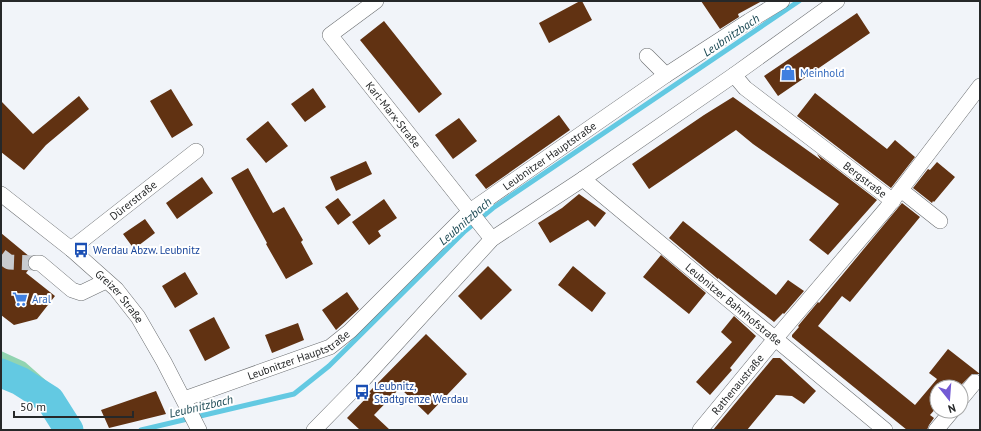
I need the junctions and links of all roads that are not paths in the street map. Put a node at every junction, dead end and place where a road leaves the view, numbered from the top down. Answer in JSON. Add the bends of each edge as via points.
{"nodes":[{"id":1,"x":376,"y":1,"type":"edge"},
{"id":2,"x":782,"y":1,"type":"edge"},
{"id":3,"x":837,"y":1,"type":"edge"},
{"id":4,"x":647,"y":56,"type":"dead end"},
{"id":5,"x":666,"y":75,"type":"junction"},
{"id":6,"x":734,"y":75,"type":"junction"},
{"id":7,"x":980,"y":86,"type":"edge"},
{"id":8,"x":196,"y":151,"type":"dead end"},
{"id":9,"x":583,"y":179,"type":"junction"},
{"id":10,"x":1,"y":194,"type":"edge"},
{"id":11,"x":897,"y":195,"type":"junction"},
{"id":12,"x":476,"y":219,"type":"junction"},
{"id":13,"x":940,"y":221,"type":"dead end"},
{"id":14,"x":492,"y":239,"type":"junction"},
{"id":15,"x":71,"y":249,"type":"junction"},
{"id":16,"x":36,"y":264,"type":"tunnel mouth"},
{"id":17,"x":106,"y":280,"type":"junction"},
{"id":18,"x":775,"y":339,"type":"junction"},
{"id":19,"x":975,"y":382,"type":"dead end"},
{"id":20,"x":969,"y":389,"type":"edge"},
{"id":21,"x":186,"y":403,"type":"junction"},
{"id":22,"x":945,"y":419,"type":"edge"},
{"id":23,"x":199,"y":430,"type":"edge"},
{"id":24,"x":314,"y":430,"type":"edge"},
{"id":25,"x":700,"y":430,"type":"edge"},
{"id":26,"x":885,"y":430,"type":"edge"},
{"id":27,"x":936,"y":430,"type":"edge"}],
"edges":[{"from":1,"to":12,"type":"street","name":"Karl-Marx-Straße","via":[[330,35]]},
{"from":2,"to":5,"type":"street","name":"Leubnitzer Hauptstraße"},
{"from":3,"to":6,"type":"street"},
{"from":4,"to":5,"type":"street"},
{"from":5,"to":12,"type":"street","name":"Leubnitzer Hauptstraße"},
{"from":6,"to":9,"type":"street"},
{"from":6,"to":11,"type":"street","name":"Bergstraße","via":[[745,88]]},
{"from":7,"to":11,"type":"street"},
{"from":8,"to":15,"type":"street","name":"Dürerstraße"},
{"from":9,"to":14,"type":"street"},
{"from":9,"to":18,"type":"street","name":"Leubnitzer Bahnhofstraße"},
{"from":10,"to":15,"type":"street","name":"Greizer Straße"},
{"from":11,"to":13,"type":"street"},
{"from":11,"to":18,"type":"street","name":"Bergstraße"},
{"from":12,"to":14,"type":"street","name":"Karl-Marx-Straße"},
{"from":12,"to":21,"type":"street","name":"Leubnitzer Hauptstraße","via":[[330,347]]},
{"from":14,"to":24,"type":"street"},
{"from":15,"to":17,"type":"street","name":"Greizer Straße"},
{"from":16,"to":17,"type":"street","via":[[40,263],[72,290],[81,293]]},
{"from":17,"to":21,"type":"street","name":"Greizer Straße","via":[[116,288],[138,317]]},
{"from":18,"to":25,"type":"street","name":"Rathenaustraße"},
{"from":18,"to":26,"type":"street","name":"Leubnitzer Bahnhofstraße"},
{"from":19,"to":20,"type":"street"},
{"from":21,"to":23,"type":"street","name":"Greizer Straße"},
{"from":22,"to":27,"type":"street"}]}
